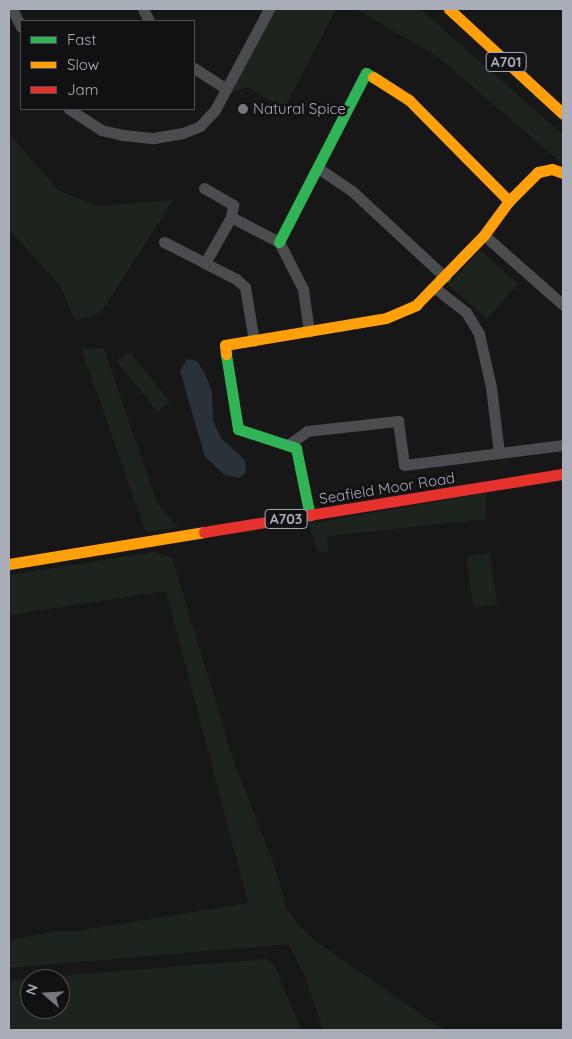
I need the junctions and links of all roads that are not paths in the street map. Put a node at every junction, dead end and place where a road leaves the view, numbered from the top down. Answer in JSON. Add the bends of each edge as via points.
{"nodes":[{"id":1,"x":12,"y":9,"type":"edge"},
{"id":2,"x":143,"y":9,"type":"edge"},
{"id":3,"x":269,"y":9,"type":"edge"},
{"id":4,"x":449,"y":9,"type":"edge"},
{"id":5,"x":149,"y":20,"type":"edge"},
{"id":6,"x":20,"y":25,"type":"edge"},
{"id":7,"x":195,"y":69,"type":"edge"},
{"id":8,"x":226,"y":88,"type":"junction"},
{"id":9,"x":71,"y":110,"type":"edge"},
{"id":10,"x":563,"y":114,"type":"edge"},
{"id":11,"x":318,"y":168,"type":"junction"},
{"id":12,"x":563,"y":174,"type":"edge"},
{"id":13,"x":204,"y":188,"type":"dead end"},
{"id":14,"x":509,"y":201,"type":"junction"},
{"id":15,"x":231,"y":217,"type":"junction"},
{"id":16,"x":484,"y":235,"type":"junction"},
{"id":17,"x":164,"y":242,"type":"dead end"},
{"id":18,"x":278,"y":242,"type":"junction"},
{"id":19,"x":205,"y":263,"type":"junction"},
{"id":20,"x":445,"y":277,"type":"junction"},
{"id":21,"x":435,"y":288,"type":"junction"},
{"id":22,"x":563,"y":305,"type":"edge"},
{"id":23,"x":309,"y":332,"type":"junction"},
{"id":24,"x":254,"y":340,"type":"junction"},
{"id":25,"x":288,"y":445,"type":"junction"},
{"id":26,"x":563,"y":445,"type":"edge"},
{"id":27,"x":499,"y":454,"type":"junction"},
{"id":28,"x":563,"y":474,"type":"edge"},
{"id":29,"x":310,"y":516,"type":"junction"},
{"id":30,"x":9,"y":564,"type":"edge"}],
"edges":[{"from":1,"to":6,"type":"street"},
{"from":2,"to":5,"type":"street"},
{"from":3,"to":8,"type":"street"},
{"from":4,"to":10,"type":"street","number":"A701"},
{"from":7,"to":8,"type":"street"},
{"from":8,"to":9,"type":"street","via":[[214,110],[200,126],[154,138],[102,130]]},
{"from":11,"to":14,"type":"street","via":[[366,73],[409,100]]},
{"from":11,"to":18,"type":"street"},
{"from":11,"to":20,"type":"street","via":[[352,191]]},
{"from":12,"to":14,"type":"street","via":[[552,168],[538,172]]},
{"from":13,"to":15,"type":"street","via":[[233,205]]},
{"from":14,"to":16,"type":"street"},
{"from":15,"to":18,"type":"street"},
{"from":15,"to":19,"type":"street"},
{"from":16,"to":20,"type":"street"},
{"from":16,"to":22,"type":"street"},
{"from":17,"to":19,"type":"street"},
{"from":18,"to":23,"type":"street","via":[[303,289]]},
{"from":19,"to":24,"type":"street","via":[[236,279],[245,288]]},
{"from":20,"to":21,"type":"street"},
{"from":21,"to":23,"type":"street","via":[[416,305],[386,318]]},
{"from":21,"to":27,"type":"street","via":[[466,312],[478,334],[491,387]]},
{"from":23,"to":24,"type":"street"},
{"from":24,"to":25,"type":"street","via":[[225,345],[238,429]]},
{"from":25,"to":27,"type":"street","via":[[307,431],[398,421],[404,465]]},
{"from":25,"to":29,"type":"street","via":[[296,448]]},
{"from":26,"to":27,"type":"street"},
{"from":28,"to":29,"type":"street","name":"Seafield Moor Road","number":"A703"},
{"from":29,"to":30,"type":"street","name":"Seafield Moor Road","number":"A703"}]}
